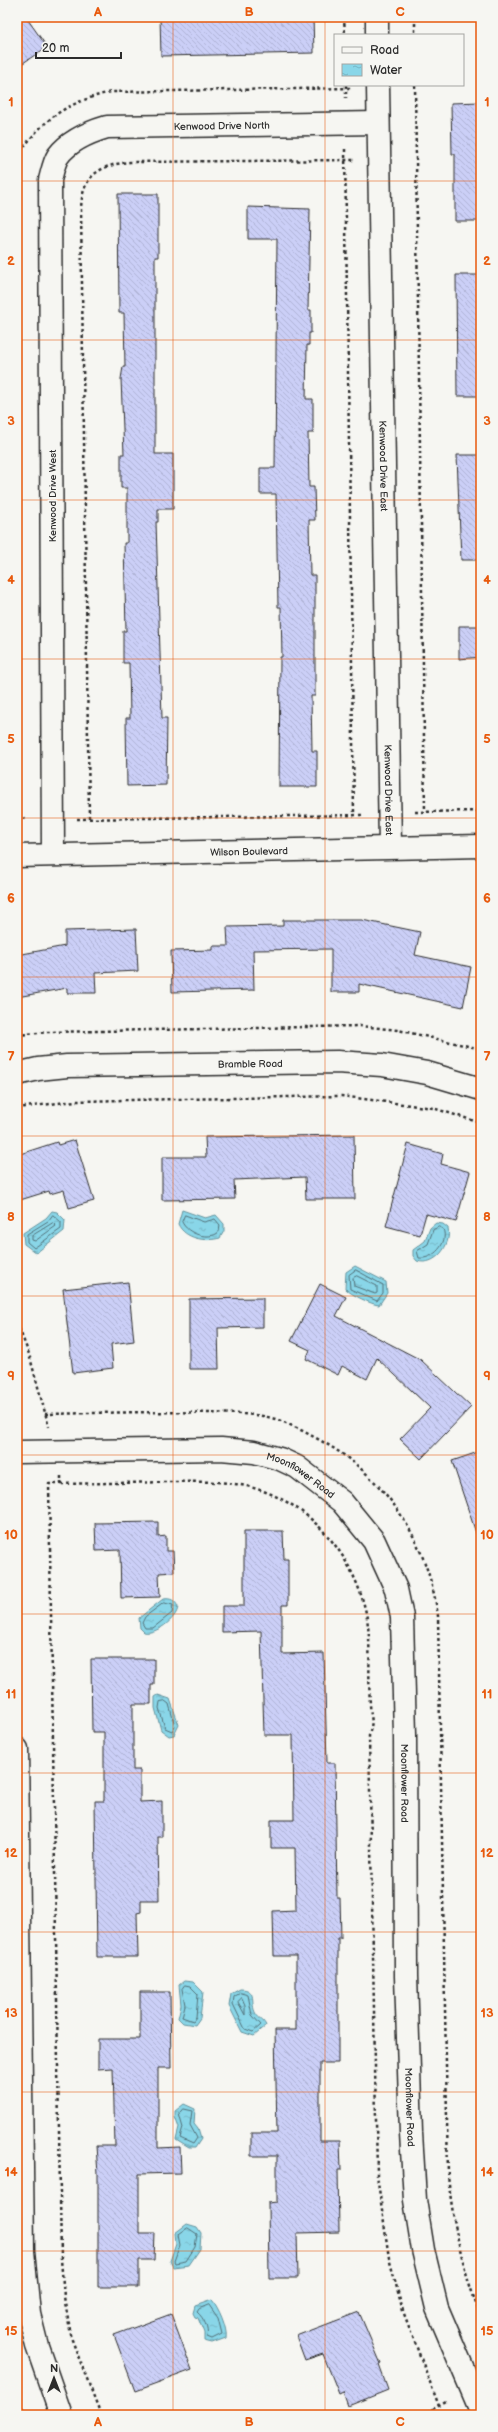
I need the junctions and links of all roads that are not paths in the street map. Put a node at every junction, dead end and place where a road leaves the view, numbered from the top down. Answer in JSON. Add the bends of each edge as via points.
{"nodes":[{"id":1,"x":377,"y":17,"type":"edge"},
{"id":2,"x":377,"y":34,"type":"edge"},
{"id":3,"x":378,"y":86,"type":"edge"},
{"id":4,"x":378,"y":123,"type":"junction"},
{"id":5,"x":70,"y":144,"type":"joint"},
{"id":6,"x":481,"y":846,"type":"edge"},
{"id":7,"x":390,"y":847,"type":"junction"},
{"id":8,"x":53,"y":854,"type":"junction"},
{"id":9,"x":17,"y":856,"type":"edge"},
{"id":10,"x":17,"y":1074,"type":"edge"},
{"id":11,"x":481,"y":1089,"type":"edge"},
{"id":12,"x":17,"y":1452,"type":"edge"},
{"id":13,"x":17,"y":1749,"type":"edge"},
{"id":14,"x":23,"y":2316,"type":"edge"},
{"id":15,"x":481,"y":2411,"type":"edge"},
{"id":16,"x":61,"y":2415,"type":"edge"}],
"edges":[{"from":1,"to":2,"type":"street"},
{"from":3,"to":4,"type":"street","name":"Kenwood Drive East"},
{"from":4,"to":5,"type":"street","name":"Kenwood Drive North","via":[[107,127]]},
{"from":4,"to":7,"type":"street","name":"Kenwood Drive East"},
{"from":5,"to":8,"type":"street","name":"Kenwood Drive West","via":[[58,156],[50,180]]},
{"from":6,"to":7,"type":"street","name":"Wilson Boulevard"},
{"from":7,"to":8,"type":"street","name":"Wilson Boulevard"},
{"from":8,"to":9,"type":"street","name":"Wilson Boulevard"},
{"from":10,"to":11,"type":"street","name":"Bramble Road","via":[[67,1066],[337,1062],[382,1065],[427,1073]]},
{"from":12,"to":15,"type":"street","name":"Moonflower Road","via":[[221,1449],[254,1452],[280,1459],[297,1467],[342,1502],[374,1541],[388,1567],[402,1616],[406,1976],[415,2200],[437,2308]]},
{"from":13,"to":14,"type":"street"},
{"from":14,"to":16,"type":"street","via":[[37,2346]]}]}
